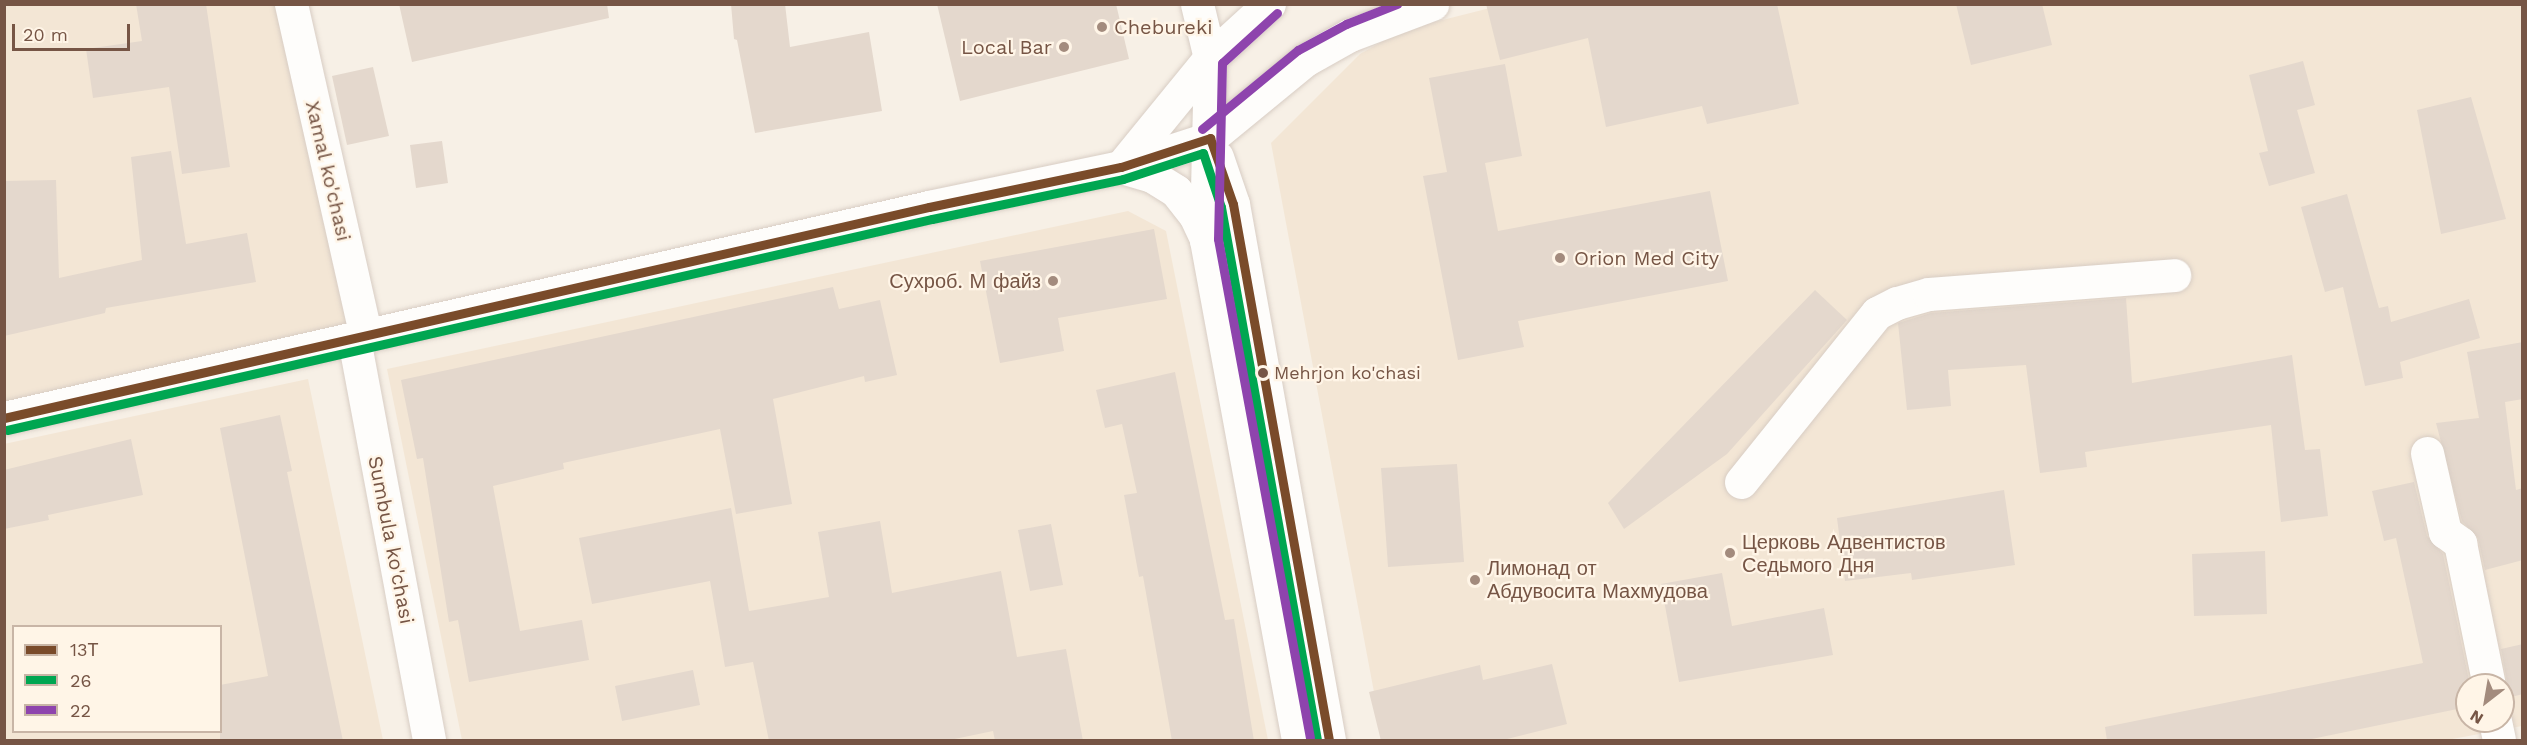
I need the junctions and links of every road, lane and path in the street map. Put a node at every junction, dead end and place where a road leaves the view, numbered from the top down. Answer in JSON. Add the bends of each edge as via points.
{"nodes":[{"id":1,"x":291,"y":4,"type":"edge"},
{"id":2,"x":1197,"y":4,"type":"edge"},
{"id":3,"x":1269,"y":4,"type":"edge"},
{"id":4,"x":1432,"y":4,"type":"edge"},
{"id":5,"x":1210,"y":58,"type":"junction"},
{"id":6,"x":1210,"y":138,"type":"junction"},
{"id":7,"x":1121,"y":167,"type":"junction"},
{"id":8,"x":1206,"y":240,"type":"junction"},
{"id":9,"x":2174,"y":275,"type":"dead end"},
{"id":10,"x":360,"y":338,"type":"junction"},
{"id":11,"x":4,"y":418,"type":"edge"},
{"id":12,"x":2427,"y":453,"type":"dead end"},
{"id":13,"x":1741,"y":482,"type":"dead end"},
{"id":14,"x":2487,"y":673,"type":"edge"},
{"id":15,"x":429,"y":741,"type":"edge"},
{"id":16,"x":1298,"y":741,"type":"edge"},
{"id":17,"x":1329,"y":741,"type":"edge"}],
"edges":[{"from":1,"to":10,"type":"street","name":"Xamal ko'chasi"},
{"from":2,"to":5,"type":"street"},
{"from":3,"to":5,"type":"street"},
{"from":4,"to":6,"type":"street","via":[[1399,13],[1305,60]]},
{"from":5,"to":6,"type":"street"},
{"from":5,"to":7,"type":"street"},
{"from":6,"to":7,"type":"street"},
{"from":6,"to":8,"type":"street"},
{"from":6,"to":17,"type":"street","via":[[1233,204]]},
{"from":7,"to":8,"type":"street","via":[[1152,176],[1176,191],[1195,215]]},
{"from":7,"to":10,"type":"street","via":[[929,207]]},
{"from":8,"to":16,"type":"street"},
{"from":9,"to":13,"type":"street","via":[[1929,294],[1897,303],[1877,313]]},
{"from":10,"to":11,"type":"street"},
{"from":10,"to":15,"type":"street","name":"Sumbula ko'chasi"},
{"from":12,"to":14,"type":"street","via":[[2445,532],[2460,543]]}]}
